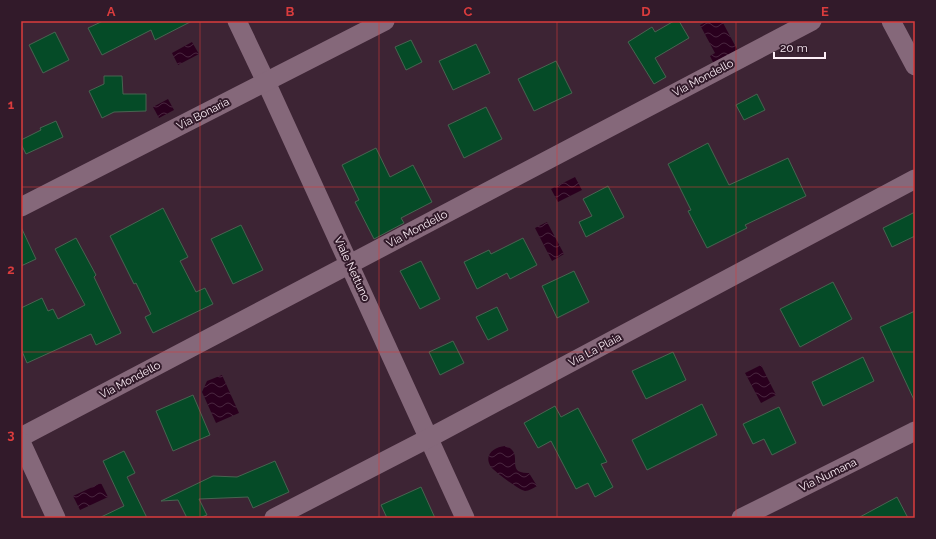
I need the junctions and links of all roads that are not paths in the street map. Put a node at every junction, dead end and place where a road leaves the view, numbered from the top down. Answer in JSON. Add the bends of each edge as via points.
{"nodes":[{"id":1,"x":237,"y":21,"type":"edge"},
{"id":2,"x":385,"y":21,"type":"edge"},
{"id":3,"x":812,"y":21,"type":"edge"},
{"id":4,"x":891,"y":21,"type":"edge"},
{"id":5,"x":915,"y":66,"type":"edge"},
{"id":6,"x":266,"y":82,"type":"junction"},
{"id":7,"x":915,"y":179,"type":"edge"},
{"id":8,"x":21,"y":207,"type":"edge"},
{"id":9,"x":350,"y":265,"type":"junction"},
{"id":10,"x":915,"y":431,"type":"edge"},
{"id":11,"x":21,"y":437,"type":"edge"},
{"id":12,"x":429,"y":438,"type":"junction"},
{"id":13,"x":21,"y":442,"type":"edge"},
{"id":14,"x":56,"y":518,"type":"edge"},
{"id":15,"x":274,"y":518,"type":"edge"},
{"id":16,"x":465,"y":518,"type":"edge"},
{"id":17,"x":741,"y":518,"type":"edge"}],
"edges":[{"from":1,"to":6,"type":"street","name":"Viale Nettuno"},
{"from":2,"to":6,"type":"street","name":"Via Bonaria"},
{"from":3,"to":9,"type":"street","name":"Via Mondello"},
{"from":4,"to":5,"type":"street"},
{"from":6,"to":8,"type":"street","name":"Via Bonaria"},
{"from":6,"to":9,"type":"street","name":"Viale Nettuno"},
{"from":7,"to":12,"type":"street","name":"Via La Plaia"},
{"from":9,"to":11,"type":"street","name":"Via Mondello"},
{"from":9,"to":12,"type":"street","name":"Viale Nettuno"},
{"from":10,"to":17,"type":"street","name":"Via Numana"},
{"from":12,"to":15,"type":"street","name":"Via La Plaia"},
{"from":12,"to":16,"type":"street","name":"Viale Nettuno"},
{"from":13,"to":14,"type":"street"}]}
